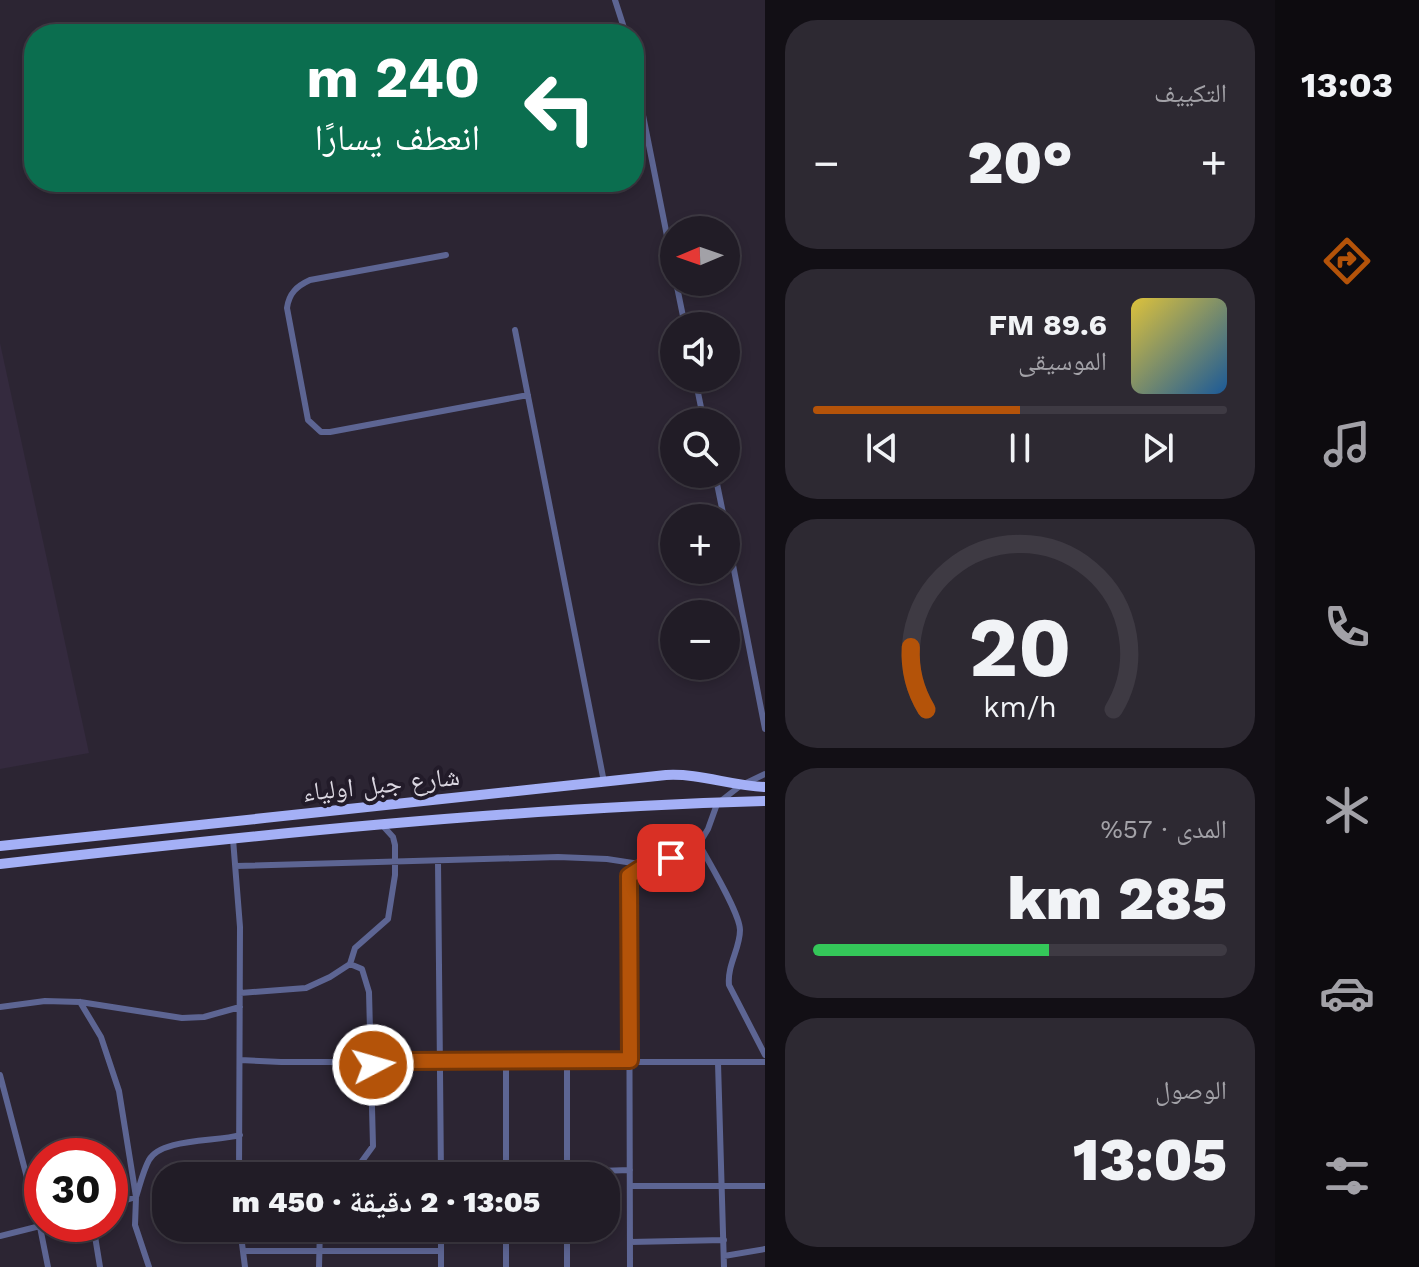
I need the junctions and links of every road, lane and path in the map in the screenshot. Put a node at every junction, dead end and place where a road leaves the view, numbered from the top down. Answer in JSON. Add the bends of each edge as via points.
{"nodes":[{"id":1,"x":615,"y":0,"type":"edge"},
{"id":2,"x":623,"y":24,"type":"edge"},
{"id":3,"x":644,"y":120,"type":"edge"},
{"id":4,"x":663,"y":216,"type":"edge"},
{"id":5,"x":446,"y":255,"type":"dead end"},
{"id":6,"x":515,"y":330,"type":"dead end"},
{"id":7,"x":528,"y":395,"type":"junction"},
{"id":8,"x":737,"y":584,"type":"edge"},
{"id":9,"x":765,"y":729,"type":"edge"},
{"id":10,"x":765,"y":774,"type":"edge"},
{"id":11,"x":604,"y":782,"type":"junction"},
{"id":12,"x":740,"y":786,"type":"junction"},
{"id":13,"x":765,"y":787,"type":"edge"},
{"id":14,"x":765,"y":801,"type":"edge"},
{"id":15,"x":717,"y":804,"type":"junction"},
{"id":16,"x":383,"y":826,"type":"junction"},
{"id":17,"x":233,"y":839,"type":"junction"},
{"id":18,"x":699,"y":844,"type":"junction"},
{"id":19,"x":0,"y":846,"type":"edge"},
{"id":20,"x":438,"y":861,"type":"junction"},
{"id":21,"x":394,"y":863,"type":"junction"},
{"id":22,"x":0,"y":864,"type":"edge"},
{"id":23,"x":646,"y":865,"type":"junction"},
{"id":24,"x":236,"y":866,"type":"junction"},
{"id":25,"x":350,"y":964,"type":"junction"},
{"id":26,"x":240,"y":993,"type":"junction"},
{"id":27,"x":80,"y":1002,"type":"junction"},
{"id":28,"x":0,"y":1007,"type":"edge"},
{"id":29,"x":240,"y":1007,"type":"junction"},
{"id":30,"x":765,"y":1055,"type":"edge"},
{"id":31,"x":240,"y":1060,"type":"junction"},
{"id":32,"x":630,"y":1060,"type":"junction"},
{"id":33,"x":373,"y":1061,"type":"junction"},
{"id":34,"x":440,"y":1061,"type":"junction"},
{"id":35,"x":567,"y":1061,"type":"junction"},
{"id":36,"x":506,"y":1062,"type":"junction"},
{"id":37,"x":765,"y":1062,"type":"edge"},
{"id":38,"x":718,"y":1063,"type":"junction"},
{"id":39,"x":0,"y":1075,"type":"edge"},
{"id":40,"x":11,"y":1121,"type":"junction"},
{"id":41,"x":0,"y":1123,"type":"edge"},
{"id":42,"x":240,"y":1135,"type":"junction"},
{"id":43,"x":239,"y":1162,"type":"edge"},
{"id":44,"x":361,"y":1162,"type":"edge"},
{"id":45,"x":441,"y":1162,"type":"edge"},
{"id":46,"x":506,"y":1162,"type":"edge"},
{"id":47,"x":567,"y":1162,"type":"edge"},
{"id":48,"x":24,"y":1169,"type":"edge"},
{"id":49,"x":630,"y":1170,"type":"junction"},
{"id":50,"x":620,"y":1171,"type":"edge"},
{"id":51,"x":722,"y":1184,"type":"junction"},
{"id":52,"x":630,"y":1186,"type":"junction"},
{"id":53,"x":765,"y":1186,"type":"edge"},
{"id":54,"x":136,"y":1197,"type":"junction"},
{"id":55,"x":128,"y":1199,"type":"edge"},
{"id":56,"x":24,"y":1231,"type":"edge"},
{"id":57,"x":0,"y":1236,"type":"edge"},
{"id":58,"x":724,"y":1240,"type":"junction"},
{"id":59,"x":43,"y":1242,"type":"edge"},
{"id":60,"x":96,"y":1242,"type":"edge"},
{"id":61,"x":242,"y":1242,"type":"edge"},
{"id":62,"x":320,"y":1242,"type":"edge"},
{"id":63,"x":441,"y":1242,"type":"edge"},
{"id":64,"x":506,"y":1242,"type":"edge"},
{"id":65,"x":567,"y":1242,"type":"edge"},
{"id":66,"x":630,"y":1242,"type":"junction"},
{"id":67,"x":765,"y":1249,"type":"edge"},
{"id":68,"x":244,"y":1251,"type":"junction"},
{"id":69,"x":320,"y":1251,"type":"junction"},
{"id":70,"x":441,"y":1251,"type":"junction"},
{"id":71,"x":724,"y":1256,"type":"junction"},
{"id":72,"x":48,"y":1267,"type":"edge"},
{"id":73,"x":100,"y":1267,"type":"edge"},
{"id":74,"x":149,"y":1267,"type":"edge"},
{"id":75,"x":245,"y":1267,"type":"edge"},
{"id":76,"x":319,"y":1267,"type":"edge"},
{"id":77,"x":441,"y":1267,"type":"edge"},
{"id":78,"x":506,"y":1267,"type":"edge"},
{"id":79,"x":567,"y":1267,"type":"edge"},
{"id":80,"x":630,"y":1267,"type":"edge"},
{"id":81,"x":724,"y":1267,"type":"edge"}],
"edges":[{"from":1,"to":2,"type":"street"},
{"from":3,"to":4,"type":"street"},
{"from":5,"to":7,"type":"street","via":[[310,280],[295,288],[287,308],[308,420],[321,432],[330,432]]},
{"from":6,"to":7,"type":"street"},
{"from":7,"to":11,"type":"street"},
{"from":8,"to":9,"type":"street"},
{"from":10,"to":12,"type":"street"},
{"from":11,"to":12,"type":"highway","name":"شارع جبل اولياء","via":[[690,774]]},
{"from":11,"to":19,"type":"highway","name":"شارع جبل اولياء"},
{"from":12,"to":13,"type":"highway","name":"شارع جبل اولياء"},
{"from":12,"to":15,"type":"street"},
{"from":14,"to":15,"type":"highway","name":"شارع جبل اولياء"},
{"from":15,"to":16,"type":"highway","name":"شارع جبل اولياء"},
{"from":15,"to":18,"type":"street"},
{"from":16,"to":17,"type":"highway","name":"شارع جبل اولياء"},
{"from":16,"to":21,"type":"street","via":[[393,837]]},
{"from":17,"to":22,"type":"highway","name":"شارع جبل اولياء"},
{"from":17,"to":24,"type":"street"},
{"from":18,"to":23,"type":"street"},
{"from":18,"to":30,"type":"street","via":[[739,923],[729,985]]},
{"from":20,"to":21,"type":"street"},
{"from":20,"to":23,"type":"street","via":[[558,857]]},
{"from":20,"to":34,"type":"street"},
{"from":21,"to":24,"type":"street"},
{"from":21,"to":25,"type":"street","via":[[388,919],[355,948]]},
{"from":23,"to":32,"type":"street","via":[[629,876]]},
{"from":24,"to":26,"type":"street"},
{"from":25,"to":26,"type":"street","via":[[306,988]]},
{"from":25,"to":33,"type":"street","via":[[362,969],[369,992]]},
{"from":26,"to":29,"type":"street"},
{"from":27,"to":28,"type":"street"},
{"from":27,"to":29,"type":"street","via":[[182,1018]]},
{"from":27,"to":54,"type":"street","via":[[101,1037],[119,1091]]},
{"from":29,"to":31,"type":"street"},
{"from":31,"to":33,"type":"street"},
{"from":31,"to":42,"type":"street"},
{"from":32,"to":35,"type":"street"},
{"from":32,"to":38,"type":"street"},
{"from":32,"to":49,"type":"street"},
{"from":33,"to":34,"type":"street"},
{"from":33,"to":44,"type":"street","via":[[373,1146]]},
{"from":34,"to":36,"type":"street"},
{"from":34,"to":45,"type":"street"},
{"from":35,"to":36,"type":"street"},
{"from":35,"to":47,"type":"street"},
{"from":36,"to":46,"type":"street"},
{"from":37,"to":38,"type":"street"},
{"from":38,"to":51,"type":"street"},
{"from":39,"to":40,"type":"street"},
{"from":40,"to":41,"type":"street"},
{"from":40,"to":48,"type":"street"},
{"from":42,"to":43,"type":"street"},
{"from":42,"to":54,"type":"street","via":[[162,1149],[150,1157]]},
{"from":49,"to":50,"type":"street"},
{"from":49,"to":52,"type":"street"},
{"from":51,"to":52,"type":"street"},
{"from":51,"to":53,"type":"street"},
{"from":51,"to":58,"type":"street"},
{"from":52,"to":66,"type":"street"},
{"from":54,"to":55,"type":"street"},
{"from":54,"to":74,"type":"street","via":[[135,1225]]},
{"from":56,"to":57,"type":"street"},
{"from":58,"to":66,"type":"street"},
{"from":58,"to":71,"type":"street"},
{"from":59,"to":72,"type":"street"},
{"from":60,"to":73,"type":"street"},
{"from":61,"to":68,"type":"street"},
{"from":62,"to":69,"type":"street"},
{"from":63,"to":70,"type":"street"},
{"from":64,"to":78,"type":"street"},
{"from":65,"to":79,"type":"street"},
{"from":66,"to":80,"type":"street"},
{"from":67,"to":71,"type":"street"},
{"from":68,"to":69,"type":"street"},
{"from":68,"to":75,"type":"street"},
{"from":69,"to":70,"type":"street"},
{"from":69,"to":76,"type":"street"},
{"from":70,"to":77,"type":"street"},
{"from":71,"to":81,"type":"street"}]}
